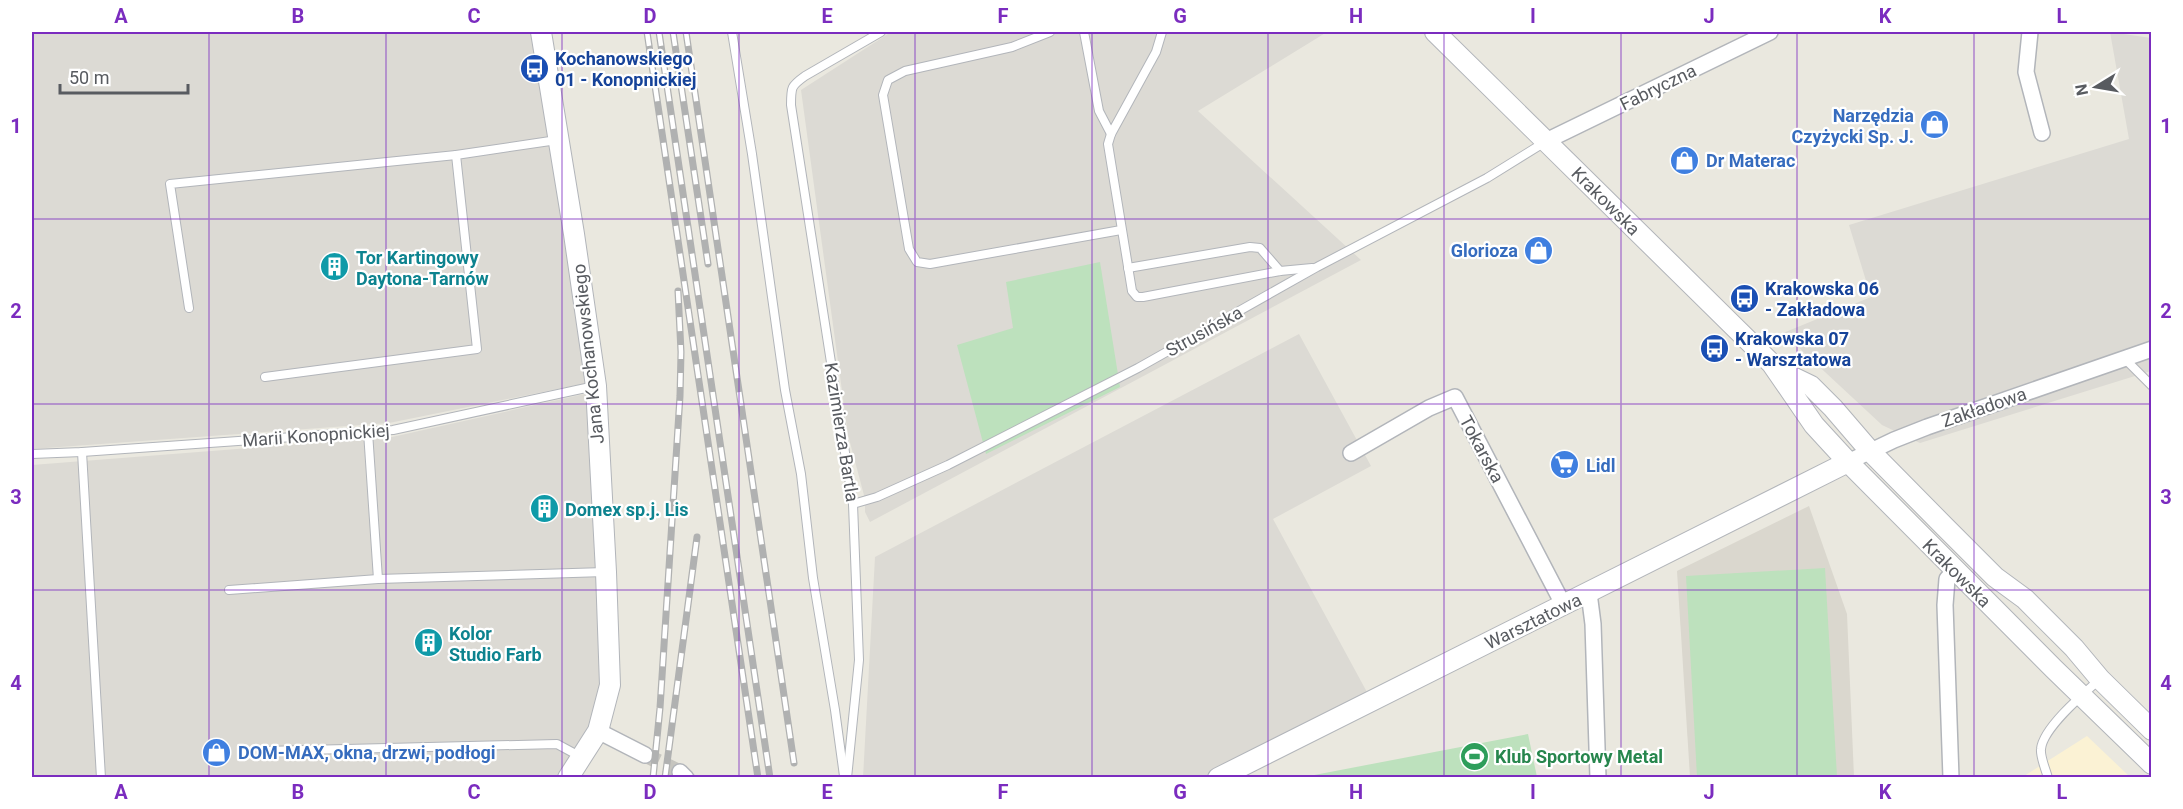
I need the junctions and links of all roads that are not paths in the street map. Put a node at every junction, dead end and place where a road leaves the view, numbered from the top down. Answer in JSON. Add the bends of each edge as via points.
{"nodes":[{"id":1,"x":541,"y":32,"type":"edge"},
{"id":2,"x":732,"y":32,"type":"edge"},
{"id":3,"x":881,"y":32,"type":"edge"},
{"id":4,"x":1050,"y":32,"type":"edge"},
{"id":5,"x":1084,"y":32,"type":"edge"},
{"id":6,"x":1162,"y":32,"type":"edge"},
{"id":7,"x":1435,"y":32,"type":"edge"},
{"id":8,"x":1770,"y":32,"type":"edge"},
{"id":9,"x":2031,"y":32,"type":"edge"},
{"id":10,"x":2042,"y":133,"type":"dead end"},
{"id":11,"x":1111,"y":134,"type":"junction"},
{"id":12,"x":559,"y":140,"type":"junction"},
{"id":13,"x":1546,"y":141,"type":"junction"},
{"id":14,"x":456,"y":155,"type":"junction"},
{"id":15,"x":1121,"y":230,"type":"junction"},
{"id":16,"x":1317,"y":267,"type":"junction"},
{"id":17,"x":1128,"y":268,"type":"junction"},
{"id":18,"x":1280,"y":271,"type":"junction"},
{"id":19,"x":189,"y":308,"type":"dead end"},
{"id":20,"x":2151,"y":349,"type":"edge"},
{"id":21,"x":2124,"y":358,"type":"junction"},
{"id":22,"x":1777,"y":370,"type":"junction"},
{"id":23,"x":265,"y":377,"type":"dead end"},
{"id":24,"x":596,"y":386,"type":"junction"},
{"id":25,"x":2151,"y":386,"type":"edge"},
{"id":26,"x":368,"y":432,"type":"junction"},
{"id":27,"x":1870,"y":451,"type":"junction"},
{"id":28,"x":82,"y":452,"type":"junction"},
{"id":29,"x":1351,"y":453,"type":"dead end"},
{"id":30,"x":32,"y":454,"type":"edge"},
{"id":31,"x":1848,"y":462,"type":"junction"},
{"id":32,"x":854,"y":504,"type":"junction"},
{"id":33,"x":1955,"y":570,"type":"junction"},
{"id":34,"x":606,"y":572,"type":"junction"},
{"id":35,"x":378,"y":579,"type":"junction"},
{"id":36,"x":229,"y":590,"type":"dead end"},
{"id":37,"x":1588,"y":593,"type":"junction"},
{"id":38,"x":1564,"y":606,"type":"junction"},
{"id":39,"x":2100,"y":679,"type":"junction"},
{"id":40,"x":2082,"y":695,"type":"junction"},
{"id":41,"x":2151,"y":730,"type":"edge"},
{"id":42,"x":598,"y":731,"type":"junction"},
{"id":43,"x":264,"y":751,"type":"dead end"},
{"id":44,"x":645,"y":755,"type":"tunnel mouth"},
{"id":45,"x":581,"y":757,"type":"junction"},
{"id":46,"x":2151,"y":764,"type":"edge"},
{"id":47,"x":101,"y":777,"type":"edge"},
{"id":48,"x":568,"y":777,"type":"edge"},
{"id":49,"x":846,"y":777,"type":"edge"},
{"id":50,"x":1218,"y":777,"type":"edge"},
{"id":51,"x":1598,"y":777,"type":"edge"},
{"id":52,"x":1951,"y":777,"type":"edge"},
{"id":53,"x":2048,"y":777,"type":"edge"}],
"edges":[{"from":1,"to":12,"type":"street","name":"Jana Kochanowskiego"},
{"from":2,"to":49,"type":"lane"},
{"from":3,"to":32,"type":"lane","name":"Kazimierza Bartla","via":[[805,76],[791,89]]},
{"from":4,"to":15,"type":"lane","via":[[1012,47],[905,71],[888,80],[883,95],[909,249],[917,262],[930,264]]},
{"from":5,"to":11,"type":"lane","via":[[1099,111]]},
{"from":6,"to":11,"type":"lane","via":[[1156,52]]},
{"from":7,"to":13,"type":"street","name":"Krakowska"},
{"from":8,"to":13,"type":"street","name":"Fabryczna"},
{"from":9,"to":10,"type":"street","via":[[2026,72]]},
{"from":11,"to":15,"type":"lane","via":[[1108,144]]},
{"from":12,"to":14,"type":"lane"},
{"from":12,"to":24,"type":"street","name":"Jana Kochanowskiego"},
{"from":13,"to":16,"type":"lane","name":"Strusińska","via":[[1487,178]]},
{"from":13,"to":22,"type":"street","name":"Krakowska"},
{"from":14,"to":19,"type":"lane","via":[[170,184]]},
{"from":14,"to":23,"type":"lane","via":[[477,349]]},
{"from":15,"to":17,"type":"lane"},
{"from":16,"to":18,"type":"lane"},
{"from":16,"to":32,"type":"lane","name":"Strusińska","via":[[1138,368],[948,465]]},
{"from":17,"to":18,"type":"lane","via":[[1250,247],[1260,248]]},
{"from":17,"to":18,"type":"lane","via":[[1137,297]]},
{"from":20,"to":21,"type":"street","name":"Zakładowa"},
{"from":21,"to":25,"type":"lane"},
{"from":21,"to":27,"type":"street","name":"Zakładowa"},
{"from":22,"to":27,"type":"street","name":"Krakowska","via":[[1811,386]]},
{"from":22,"to":31,"type":"street","name":"Krakowska","via":[[1814,425]]},
{"from":24,"to":26,"type":"lane","name":"Marii Konopnickiej"},
{"from":24,"to":34,"type":"street","name":"Jana Kochanowskiego"},
{"from":26,"to":28,"type":"lane","name":"Marii Konopnickiej"},
{"from":26,"to":35,"type":"lane"},
{"from":27,"to":31,"type":"street","name":"Zakładowa"},
{"from":27,"to":39,"type":"street","name":"Krakowska","via":[[1995,577],[2025,599]]},
{"from":28,"to":30,"type":"lane","name":"Marii Konopnickiej"},
{"from":28,"to":47,"type":"lane"},
{"from":29,"to":38,"type":"street","name":"Tokarska","via":[[1429,408],[1455,398]]},
{"from":31,"to":33,"type":"street","name":"Krakowska"},
{"from":31,"to":37,"type":"street","name":"Warsztatowa"},
{"from":32,"to":49,"type":"lane","name":"Kazimierza Bartla","via":[[858,660]]},
{"from":33,"to":40,"type":"street","name":"Krakowska"},
{"from":33,"to":52,"type":"street","via":[[1947,579],[1945,605]]},
{"from":34,"to":35,"type":"lane"},
{"from":34,"to":42,"type":"street","name":"Jana Kochanowskiego","via":[[610,685]]},
{"from":35,"to":36,"type":"lane"},
{"from":37,"to":38,"type":"street","name":"Warsztatowa"},
{"from":37,"to":51,"type":"street","via":[[1593,624]]},
{"from":38,"to":50,"type":"street","name":"Warsztatowa"},
{"from":39,"to":40,"type":"lane"},
{"from":39,"to":41,"type":"street","name":"Krakowska"},
{"from":40,"to":46,"type":"street","name":"Krakowska"},
{"from":40,"to":53,"type":"lane","via":[[2048,732],[2041,749]]},
{"from":42,"to":44,"type":"street"},
{"from":42,"to":45,"type":"street","name":"Jana Kochanowskiego"},
{"from":43,"to":45,"type":"lane","via":[[557,744]]},
{"from":45,"to":48,"type":"street","name":"Jana Kochanowskiego"}]}
